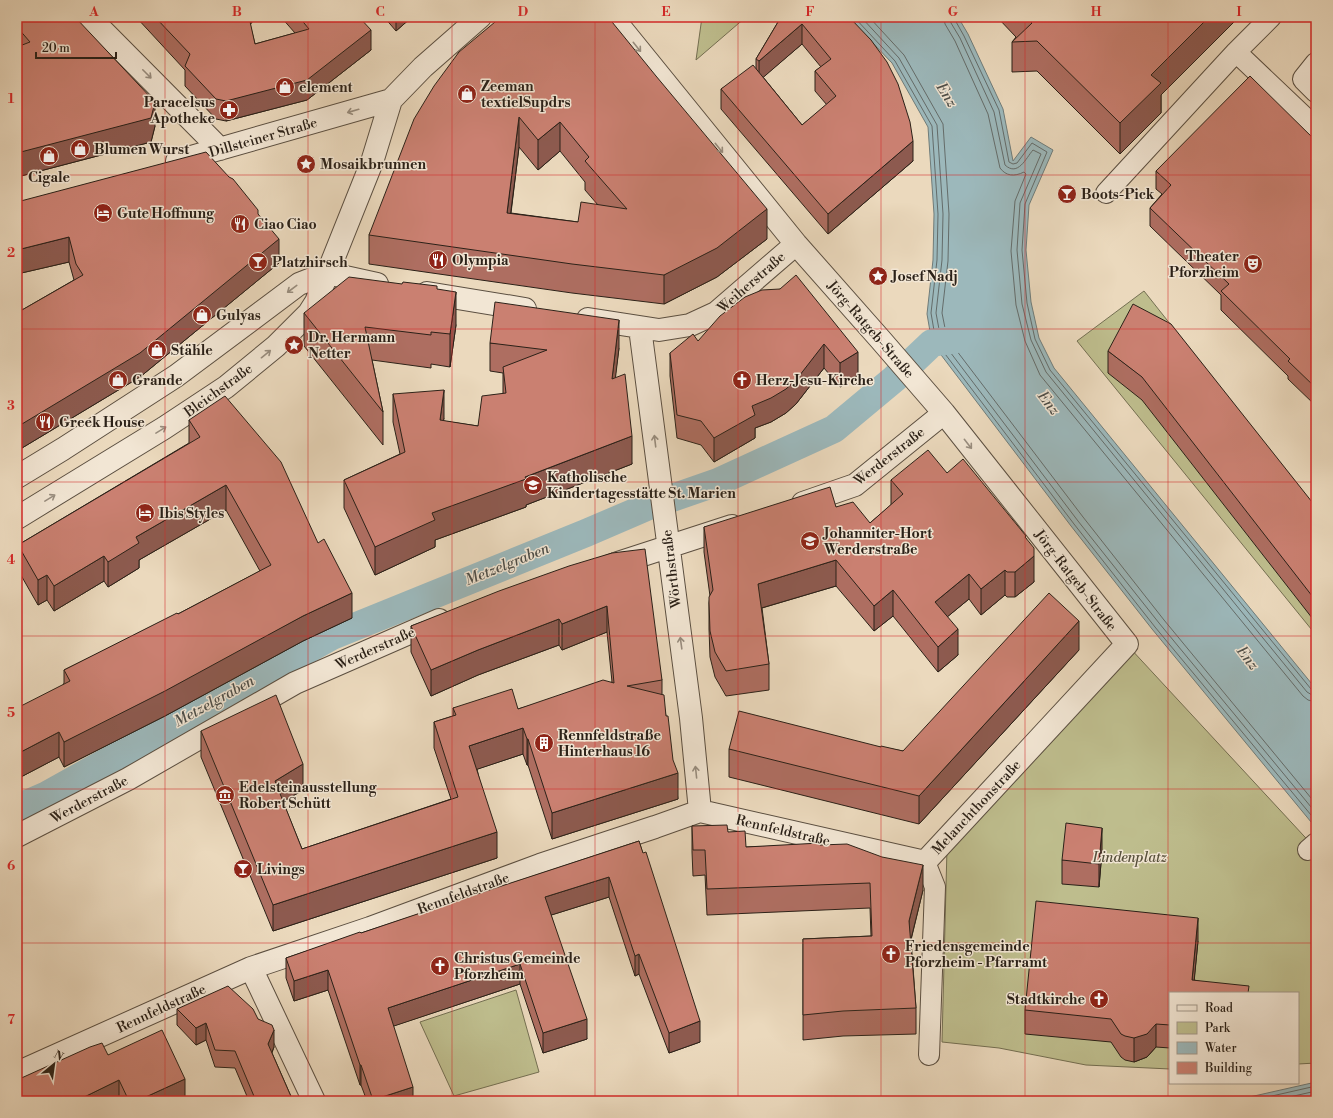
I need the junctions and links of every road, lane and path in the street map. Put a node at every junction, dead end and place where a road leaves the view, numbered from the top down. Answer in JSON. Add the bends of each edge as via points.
{"nodes":[{"id":1,"x":89,"y":17,"type":"edge"},
{"id":2,"x":480,"y":17,"type":"edge"},
{"id":3,"x":612,"y":17,"type":"edge"},
{"id":4,"x":1271,"y":17,"type":"edge"},
{"id":5,"x":1236,"y":52,"type":"junction"},
{"id":6,"x":1316,"y":64,"type":"edge"},
{"id":7,"x":1316,"y":91,"type":"edge"},
{"id":8,"x":391,"y":100,"type":"junction"},
{"id":9,"x":1316,"y":128,"type":"edge"},
{"id":10,"x":220,"y":149,"type":"junction"},
{"id":11,"x":160,"y":166,"type":"edge"},
{"id":12,"x":1106,"y":193,"type":"dead end"},
{"id":13,"x":796,"y":244,"type":"junction"},
{"id":14,"x":327,"y":273,"type":"junction"},
{"id":15,"x":547,"y":312,"type":"edge"},
{"id":16,"x":570,"y":316,"type":"edge"},
{"id":17,"x":640,"y":328,"type":"junction"},
{"id":18,"x":938,"y":406,"type":"junction"},
{"id":19,"x":63,"y":450,"type":"junction"},
{"id":20,"x":17,"y":478,"type":"edge"},
{"id":21,"x":80,"y":478,"type":"junction"},
{"id":22,"x":788,"y":508,"type":"edge"},
{"id":23,"x":17,"y":518,"type":"edge"},
{"id":24,"x":750,"y":520,"type":"edge"},
{"id":25,"x":668,"y":548,"type":"junction"},
{"id":26,"x":601,"y":569,"type":"edge"},
{"id":27,"x":458,"y":614,"type":"edge"},
{"id":28,"x":1127,"y":644,"type":"joint"},
{"id":29,"x":700,"y":811,"type":"junction"},
{"id":30,"x":17,"y":836,"type":"edge"},
{"id":31,"x":925,"y":862,"type":"junction"},
{"id":32,"x":251,"y":968,"type":"junction"},
{"id":33,"x":928,"y":1055,"type":"dead end"},
{"id":34,"x":17,"y":1073,"type":"edge"},
{"id":35,"x":314,"y":1101,"type":"edge"}],
"edges":[{"from":1,"to":10,"type":"street","one_way":true},
{"from":2,"to":8,"type":"street","name":"Dillsteiner Straße","via":[[423,67]]},
{"from":3,"to":13,"type":"street","name":"Jörg-Ratgeb-Straße","one_way":true},
{"from":4,"to":5,"type":"street"},
{"from":5,"to":9,"type":"street"},
{"from":5,"to":12,"type":"street"},
{"from":6,"to":7,"type":"street","via":[[1304,79]]},
{"from":8,"to":10,"type":"street","name":"Dillsteiner Straße","one_way":true},
{"from":8,"to":14,"type":"street","name":"Bleichstraße","via":[[372,162]]},
{"from":10,"to":11,"type":"street","name":"Dillsteiner Straße"},
{"from":13,"to":17,"type":"street","name":"Weiherstraße","via":[[716,313],[690,325],[659,330]]},
{"from":13,"to":18,"type":"street","name":"Jörg-Ratgeb-Straße"},
{"from":14,"to":15,"type":"street","via":[[403,289]]},
{"from":14,"to":19,"type":"street","one_way":true,"via":[[299,284],[176,376]]},
{"from":21,"to":14,"type":"street","name":"Bleichstraße","one_way":true,"via":[[226,387],[276,346],[309,313]]},
{"from":16,"to":17,"type":"street","name":"Weiherstraße"},
{"from":25,"to":17,"type":"street","name":"Wörthstraße","one_way":true},
{"from":18,"to":22,"type":"street","name":"Werderstraße","via":[[855,485]]},
{"from":18,"to":28,"type":"street","name":"Jörg-Ratgeb-Straße","one_way":true},
{"from":19,"to":20,"type":"street"},
{"from":19,"to":21,"type":"street"},
{"from":23,"to":21,"type":"street","name":"Bleichstraße","one_way":true},
{"from":24,"to":25,"type":"street"},
{"from":25,"to":26,"type":"street"},
{"from":29,"to":25,"type":"street","name":"Wörthstraße","one_way":true,"via":[[691,718]]},
{"from":27,"to":30,"type":"street","name":"Werderstraße","via":[[436,620],[295,683],[128,780]]},
{"from":28,"to":31,"type":"street","name":"Melanchthonstraße"},
{"from":29,"to":31,"type":"street","name":"Rennfeldstraße"},
{"from":29,"to":32,"type":"street","name":"Rennfeldstraße"},
{"from":31,"to":33,"type":"street","name":"Melanchthonstraße","via":[[934,887]]},
{"from":32,"to":34,"type":"street","name":"Rennfeldstraße"},
{"from":32,"to":35,"type":"street"}]}
